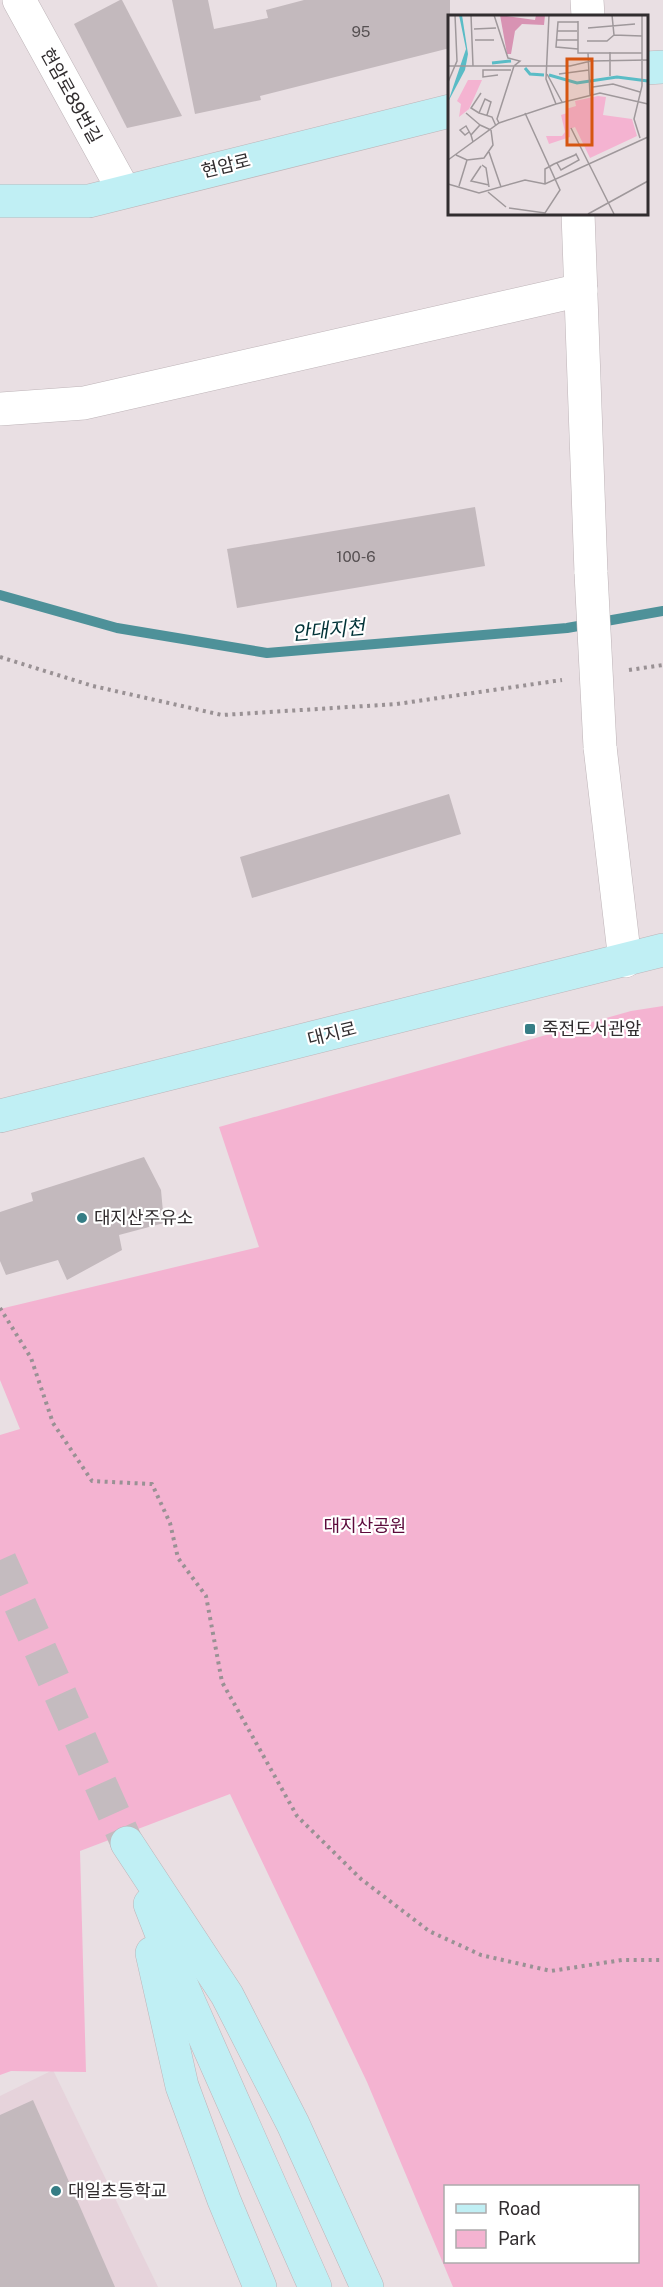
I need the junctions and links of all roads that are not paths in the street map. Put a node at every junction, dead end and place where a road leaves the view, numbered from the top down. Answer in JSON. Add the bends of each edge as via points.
{"nodes":[{"id":1,"x":19,"y":0,"type":"edge"},
{"id":2,"x":587,"y":0,"type":"edge"},
{"id":3,"x":588,"y":15,"type":"edge"},
{"id":4,"x":663,"y":67,"type":"edge"},
{"id":5,"x":648,"y":68,"type":"edge"},
{"id":6,"x":448,"y":111,"type":"edge"},
{"id":7,"x":124,"y":191,"type":"junction"},
{"id":8,"x":0,"y":201,"type":"edge"},
{"id":9,"x":578,"y":214,"type":"edge"},
{"id":10,"x":581,"y":290,"type":"junction"},
{"id":11,"x":0,"y":409,"type":"edge"},
{"id":12,"x":663,"y":950,"type":"edge"},
{"id":13,"x":626,"y":961,"type":"junction"},
{"id":14,"x":0,"y":1116,"type":"edge"},
{"id":15,"x":127,"y":1843,"type":"junction"},
{"id":16,"x":260,"y":2287,"type":"edge"},
{"id":17,"x":315,"y":2287,"type":"edge"},
{"id":18,"x":367,"y":2287,"type":"edge"}],
"edges":[{"from":1,"to":7,"type":"street","name":"현암로89번길"},
{"from":2,"to":3,"type":"street"},
{"from":4,"to":5,"type":"main road"},
{"from":6,"to":7,"type":"main road","name":"현암로"},
{"from":7,"to":8,"type":"main road","name":"현암로","via":[[89,201]]},
{"from":9,"to":10,"type":"street"},
{"from":10,"to":11,"type":"street","via":[[84,403]]},
{"from":10,"to":13,"type":"street","bridge":true,"via":[[600,747]]},
{"from":12,"to":13,"type":"main road","name":"대지로"},
{"from":13,"to":14,"type":"main road","name":"대지로"},
{"from":15,"to":16,"type":"main road","via":[[182,2086]]},
{"from":15,"to":17,"type":"main road","via":[[182,1986]]},
{"from":15,"to":18,"type":"main road","via":[[227,1995],[293,2124]]}]}
